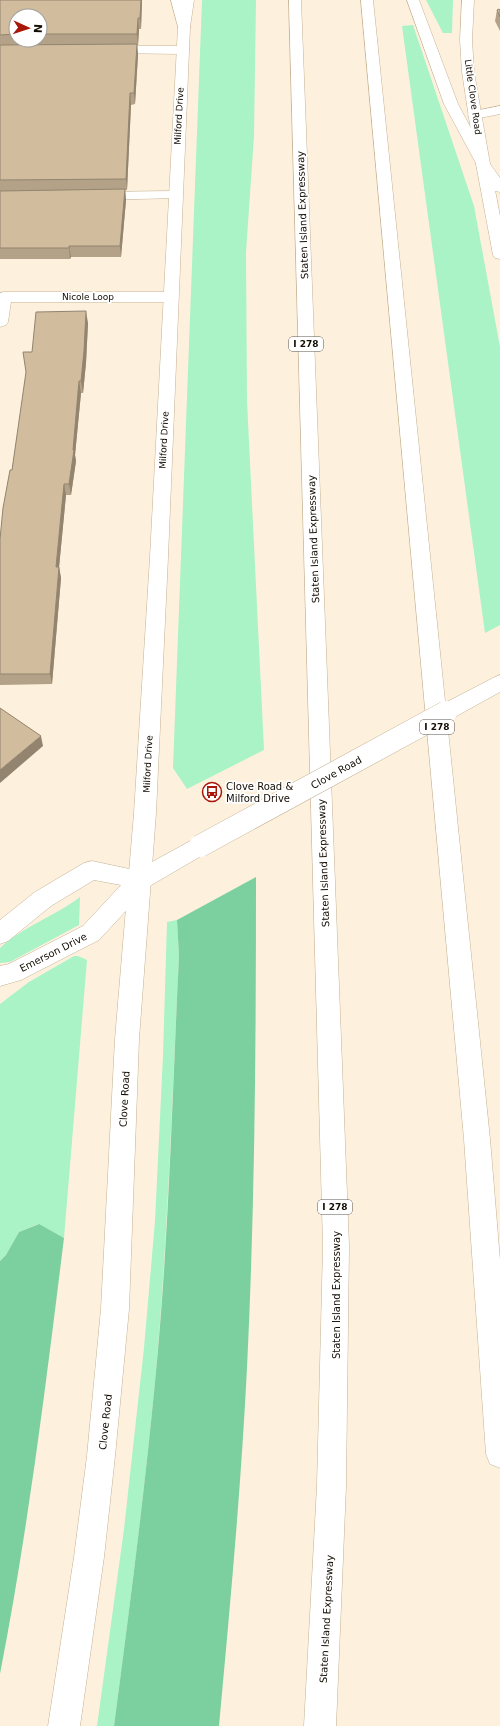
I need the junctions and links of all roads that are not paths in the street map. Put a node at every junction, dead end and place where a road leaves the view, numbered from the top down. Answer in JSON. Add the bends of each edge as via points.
{"nodes":[{"id":1,"x":177,"y":0,"type":"edge"},
{"id":2,"x":188,"y":0,"type":"edge"},
{"id":3,"x":295,"y":0,"type":"edge"},
{"id":4,"x":367,"y":0,"type":"edge"},
{"id":5,"x":413,"y":0,"type":"edge"},
{"id":6,"x":468,"y":0,"type":"edge"},
{"id":7,"x":184,"y":27,"type":"junction"},
{"id":8,"x":94,"y":50,"type":"edge"},
{"id":9,"x":183,"y":50,"type":"junction"},
{"id":10,"x":500,"y":110,"type":"edge"},
{"id":11,"x":475,"y":115,"type":"junction"},
{"id":12,"x":483,"y":164,"type":"junction"},
{"id":13,"x":500,"y":188,"type":"edge"},
{"id":14,"x":175,"y":195,"type":"junction"},
{"id":15,"x":83,"y":196,"type":"edge"},
{"id":16,"x":500,"y":254,"type":"edge"},
{"id":17,"x":171,"y":297,"type":"junction"},
{"id":18,"x":2,"y":298,"type":"edge"},
{"id":19,"x":0,"y":322,"type":"edge"},
{"id":20,"x":500,"y":683,"type":"edge"},
{"id":21,"x":140,"y":880,"type":"junction"},
{"id":22,"x":0,"y":934,"type":"edge"},
{"id":23,"x":0,"y":976,"type":"edge"},
{"id":24,"x":500,"y":1454,"type":"edge"},
{"id":25,"x":64,"y":1726,"type":"edge"},
{"id":26,"x":320,"y":1726,"type":"edge"}],
"edges":[{"from":1,"to":7,"type":"main road","name":"Milford Drive"},
{"from":2,"to":7,"type":"main road"},
{"from":3,"to":26,"type":"main road","name":"Staten Island Expressway","number":"I 278","via":[[336,1246],[334,1444]]},
{"from":4,"to":24,"type":"main road","number":"I 278","via":[[477,1139]]},
{"from":5,"to":12,"type":"main road","via":[[451,104]]},
{"from":6,"to":11,"type":"main road","name":"Little Clove Road","via":[[467,55]]},
{"from":7,"to":9,"type":"main road","name":"Milford Drive"},
{"from":8,"to":9,"type":"main road"},
{"from":9,"to":14,"type":"main road","name":"Milford Drive"},
{"from":10,"to":11,"type":"main road"},
{"from":11,"to":12,"type":"main road","name":"Little Clove Road"},
{"from":12,"to":13,"type":"main road","name":"Little Clove Road"},
{"from":12,"to":16,"type":"main road"},
{"from":14,"to":15,"type":"main road"},
{"from":14,"to":17,"type":"main road","name":"Milford Drive"},
{"from":17,"to":18,"type":"main road","name":"Nicole Loop"},
{"from":17,"to":21,"type":"main road","name":"Milford Drive"},
{"from":18,"to":19,"type":"main road","name":"Nicole Loop"},
{"from":20,"to":21,"type":"main road","name":"Clove Road","bridge":true},
{"from":21,"to":22,"type":"main road","via":[[92,870],[43,899]]},
{"from":21,"to":23,"type":"main road","name":"Emerson Drive","via":[[91,933],[13,973]]},
{"from":21,"to":25,"type":"main road","name":"Clove Road","via":[[127,1039],[116,1309],[89,1557]]}]}
